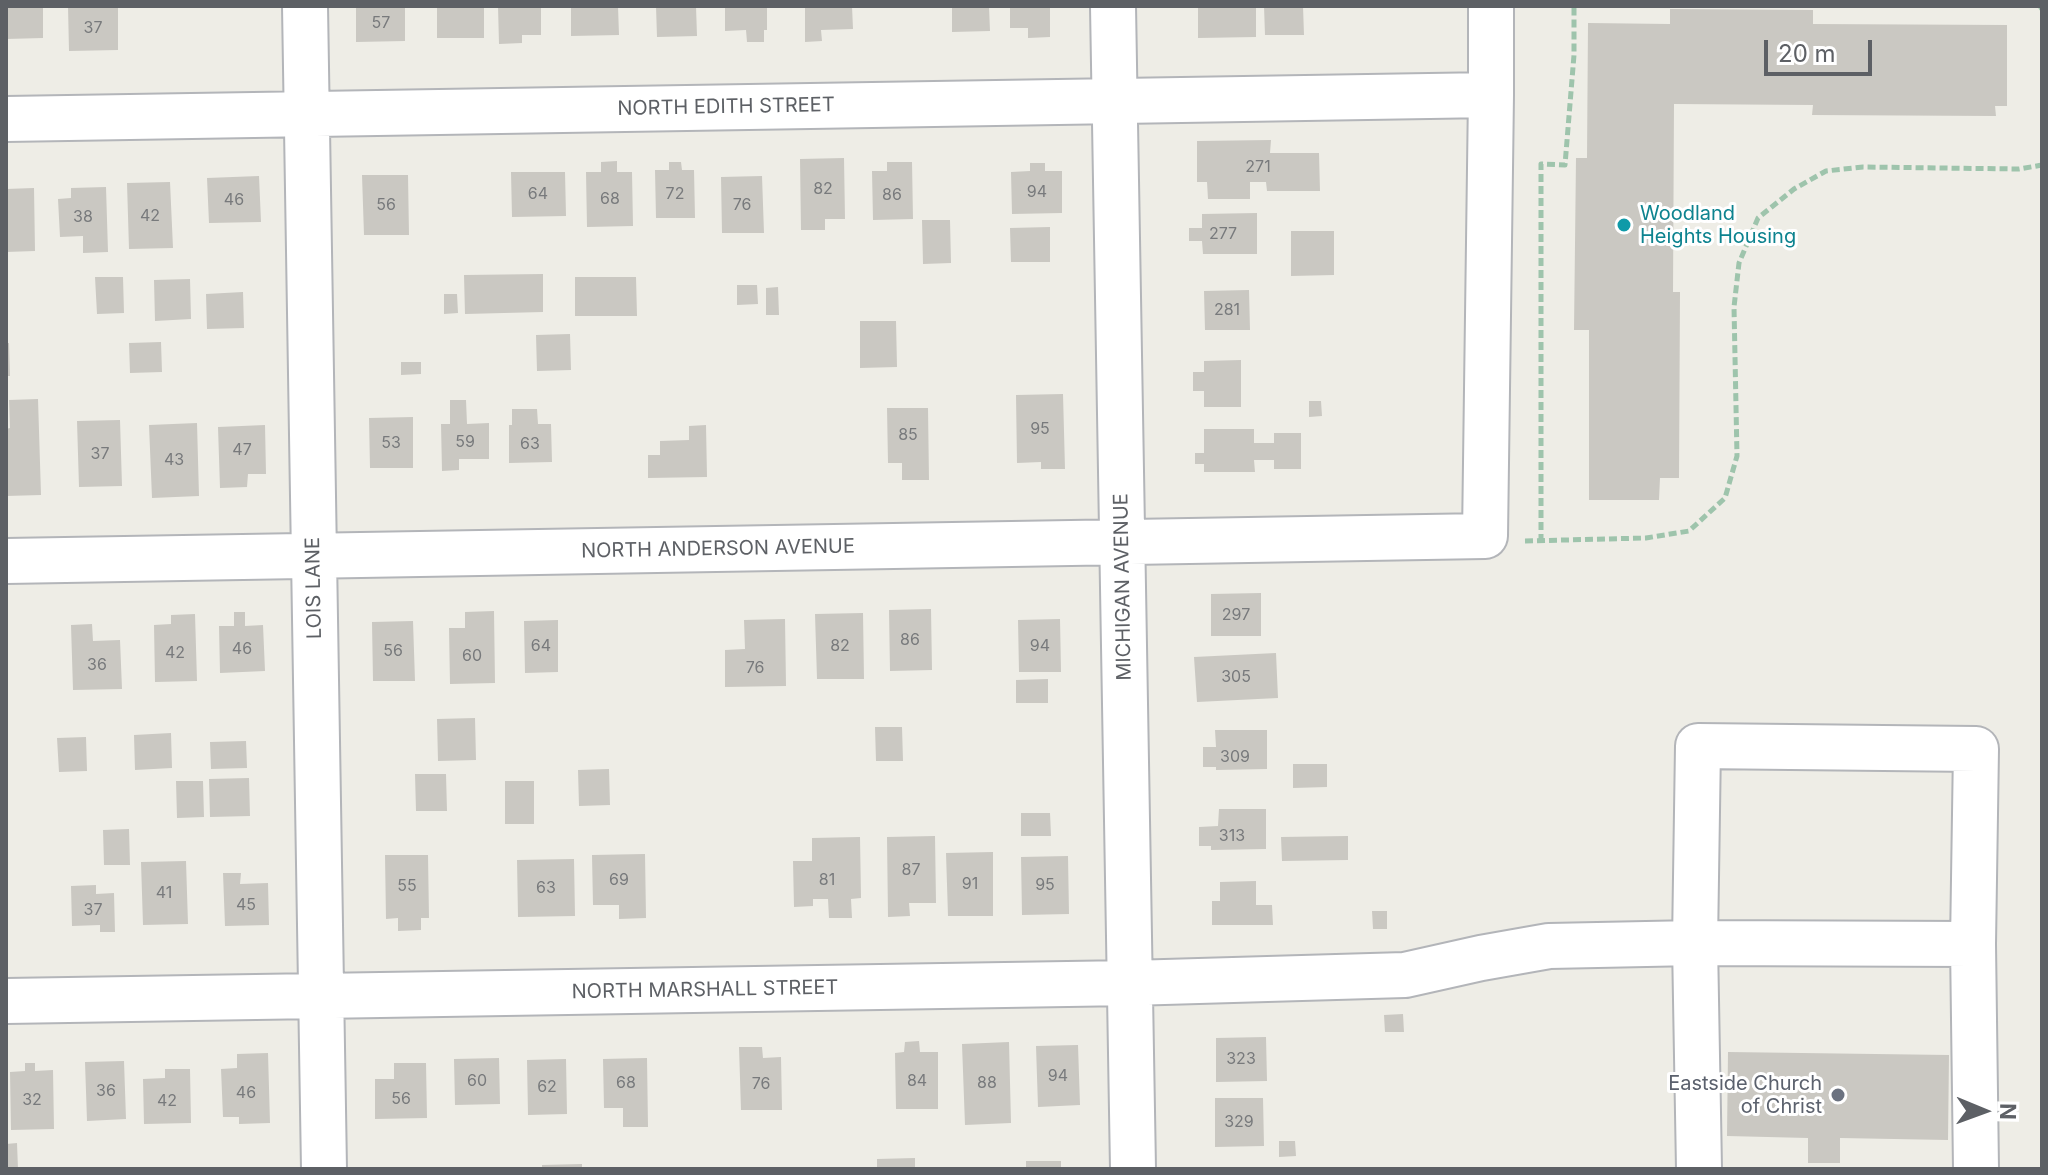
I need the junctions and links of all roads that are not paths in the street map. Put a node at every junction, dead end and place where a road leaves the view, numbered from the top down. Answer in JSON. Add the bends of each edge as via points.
{"nodes":[{"id":1,"x":305,"y":6,"type":"edge"},
{"id":2,"x":1113,"y":6,"type":"edge"},
{"id":3,"x":1491,"y":6,"type":"edge"},
{"id":4,"x":1491,"y":95,"type":"junction"},
{"id":5,"x":1115,"y":100,"type":"junction"},
{"id":6,"x":307,"y":114,"type":"junction"},
{"id":7,"x":6,"y":119,"type":"edge"},
{"id":8,"x":1122,"y":542,"type":"junction"},
{"id":9,"x":314,"y":555,"type":"junction"},
{"id":10,"x":6,"y":561,"type":"edge"},
{"id":11,"x":1695,"y":943,"type":"junction"},
{"id":12,"x":1973,"y":944,"type":"junction"},
{"id":13,"x":1130,"y":983,"type":"junction"},
{"id":14,"x":321,"y":997,"type":"junction"},
{"id":15,"x":6,"y":1001,"type":"edge"},
{"id":16,"x":324,"y":1169,"type":"edge"},
{"id":17,"x":1133,"y":1169,"type":"edge"},
{"id":18,"x":1699,"y":1169,"type":"edge"},
{"id":19,"x":1976,"y":1169,"type":"edge"}],
"edges":[{"from":1,"to":6,"type":"street","name":"LOIS LANE"},
{"from":2,"to":5,"type":"street","name":"MICHIGAN AVENUE"},
{"from":3,"to":4,"type":"street"},
{"from":4,"to":5,"type":"street","name":"NORTH EDITH STREET"},
{"from":4,"to":8,"type":"street","name":"NORTH ANDERSON AVENUE","via":[[1485,536]]},
{"from":5,"to":6,"type":"street","name":"NORTH EDITH STREET"},
{"from":5,"to":8,"type":"street","name":"MICHIGAN AVENUE"},
{"from":6,"to":7,"type":"street","name":"NORTH EDITH STREET"},
{"from":6,"to":9,"type":"street","name":"LOIS LANE"},
{"from":8,"to":9,"type":"street","name":"NORTH ANDERSON AVENUE"},
{"from":8,"to":13,"type":"street","name":"MICHIGAN AVENUE"},
{"from":9,"to":10,"type":"street","name":"NORTH ANDERSON AVENUE"},
{"from":9,"to":14,"type":"street","name":"LOIS LANE"},
{"from":11,"to":12,"type":"street","name":"NORTH MARSHALL STREET"},
{"from":11,"to":12,"type":"street","via":[[1698,746],[1976,749]]},
{"from":11,"to":13,"type":"street","name":"NORTH MARSHALL STREET","via":[[1549,946],[1405,975]]},
{"from":11,"to":18,"type":"street"},
{"from":12,"to":19,"type":"street"},
{"from":13,"to":14,"type":"street","name":"NORTH MARSHALL STREET"},
{"from":13,"to":17,"type":"street","name":"MICHIGAN AVENUE"},
{"from":14,"to":15,"type":"street","name":"NORTH MARSHALL STREET"},
{"from":14,"to":16,"type":"street","name":"LOIS LANE"}]}
